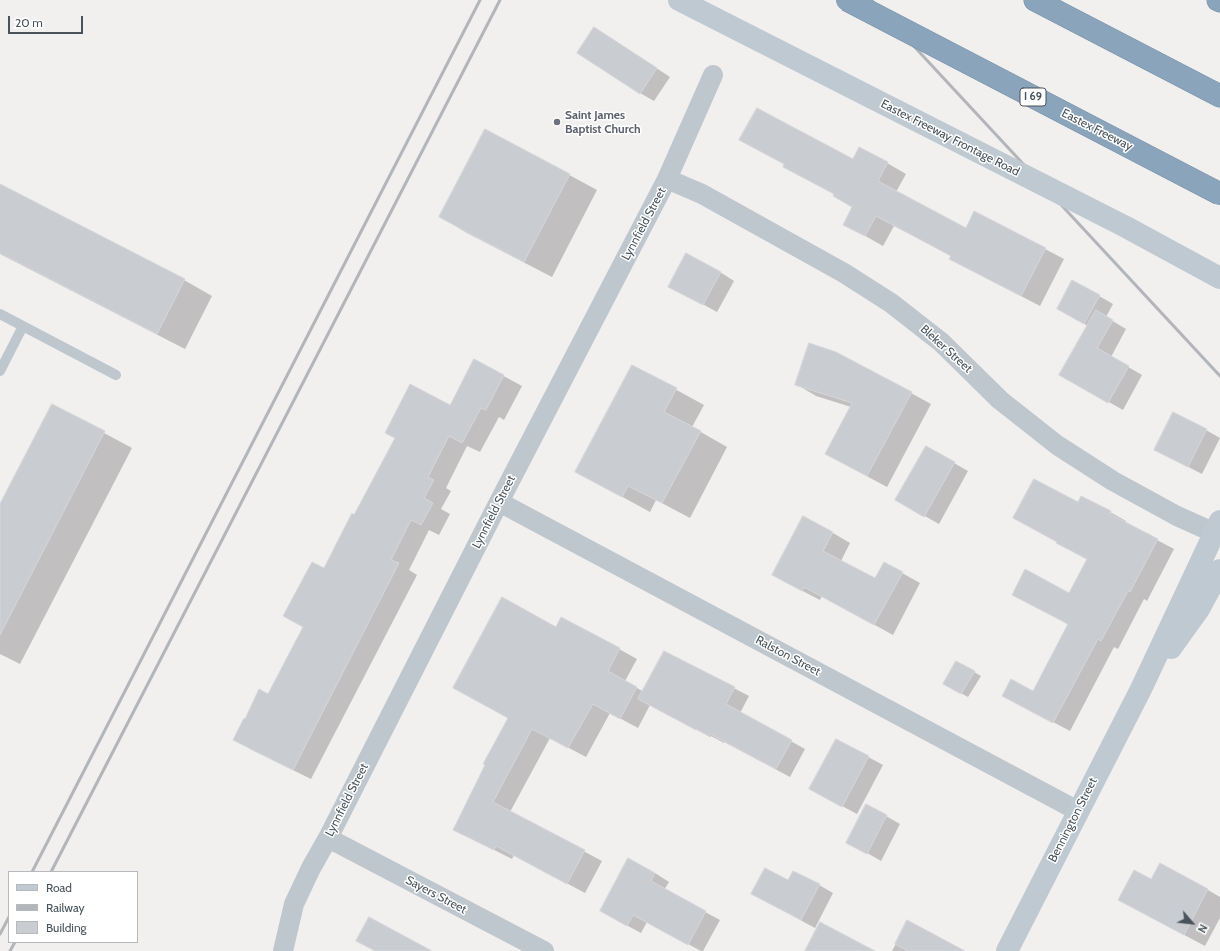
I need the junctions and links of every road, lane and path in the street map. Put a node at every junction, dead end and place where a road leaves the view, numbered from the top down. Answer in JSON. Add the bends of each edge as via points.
{"nodes":[{"id":1,"x":679,"y":0,"type":"edge"},
{"id":2,"x":846,"y":0,"type":"edge"},
{"id":3,"x":1035,"y":0,"type":"edge"},
{"id":4,"x":714,"y":75,"type":"dead end"},
{"id":5,"x":1220,"y":96,"type":"edge"},
{"id":6,"x":668,"y":179,"type":"junction"},
{"id":7,"x":1220,"y":194,"type":"edge"},
{"id":8,"x":1220,"y":278,"type":"edge"},
{"id":9,"x":0,"y":314,"type":"edge"},
{"id":10,"x":23,"y":326,"type":"junction"},
{"id":11,"x":0,"y":371,"type":"edge"},
{"id":12,"x":116,"y":375,"type":"dead end"},
{"id":13,"x":499,"y":502,"type":"junction"},
{"id":14,"x":1217,"y":527,"type":"edge"},
{"id":15,"x":1220,"y":570,"type":"edge"},
{"id":16,"x":1220,"y":584,"type":"edge"},
{"id":17,"x":1199,"y":609,"type":"junction"},
{"id":18,"x":1141,"y":689,"type":"junction"},
{"id":19,"x":1078,"y":810,"type":"junction"},
{"id":20,"x":328,"y":838,"type":"junction"},
{"id":21,"x":282,"y":951,"type":"edge"},
{"id":22,"x":544,"y":951,"type":"edge"},
{"id":23,"x":1006,"y":951,"type":"edge"}],
"edges":[{"from":1,"to":8,"type":"main road","name":"Eastex Freeway Frontage Road","bridge":true,"via":[[1126,226]]},
{"from":2,"to":7,"type":"highway","name":"Eastex Freeway","number":"I 69","bridge":true},
{"from":3,"to":5,"type":"highway"},
{"from":4,"to":6,"type":"street","name":"Lynnfield Street"},
{"from":6,"to":13,"type":"street","name":"Lynnfield Street"},
{"from":6,"to":14,"type":"street","name":"Bleker Street","via":[[709,198],[844,273],[891,303],[941,342],[1000,400],[1057,445],[1113,482],[1177,516]]},
{"from":9,"to":10,"type":"lane"},
{"from":10,"to":11,"type":"lane"},
{"from":10,"to":12,"type":"lane"},
{"from":13,"to":19,"type":"street","name":"Ralston Street"},
{"from":13,"to":20,"type":"street","name":"Lynnfield Street"},
{"from":14,"to":18,"type":"main road","name":"Bennington Street"},
{"from":15,"to":17,"type":"main road","name":"Bennington Street"},
{"from":16,"to":17,"type":"main road"},
{"from":17,"to":18,"type":"main road","name":"Bennington Street"},
{"from":18,"to":19,"type":"main road","name":"Bennington Street"},
{"from":19,"to":23,"type":"main road","name":"Bennington Street"},
{"from":20,"to":21,"type":"street","name":"Lynnfield Street","via":[[294,904]]},
{"from":20,"to":22,"type":"street","name":"Sayers Street"}]}
